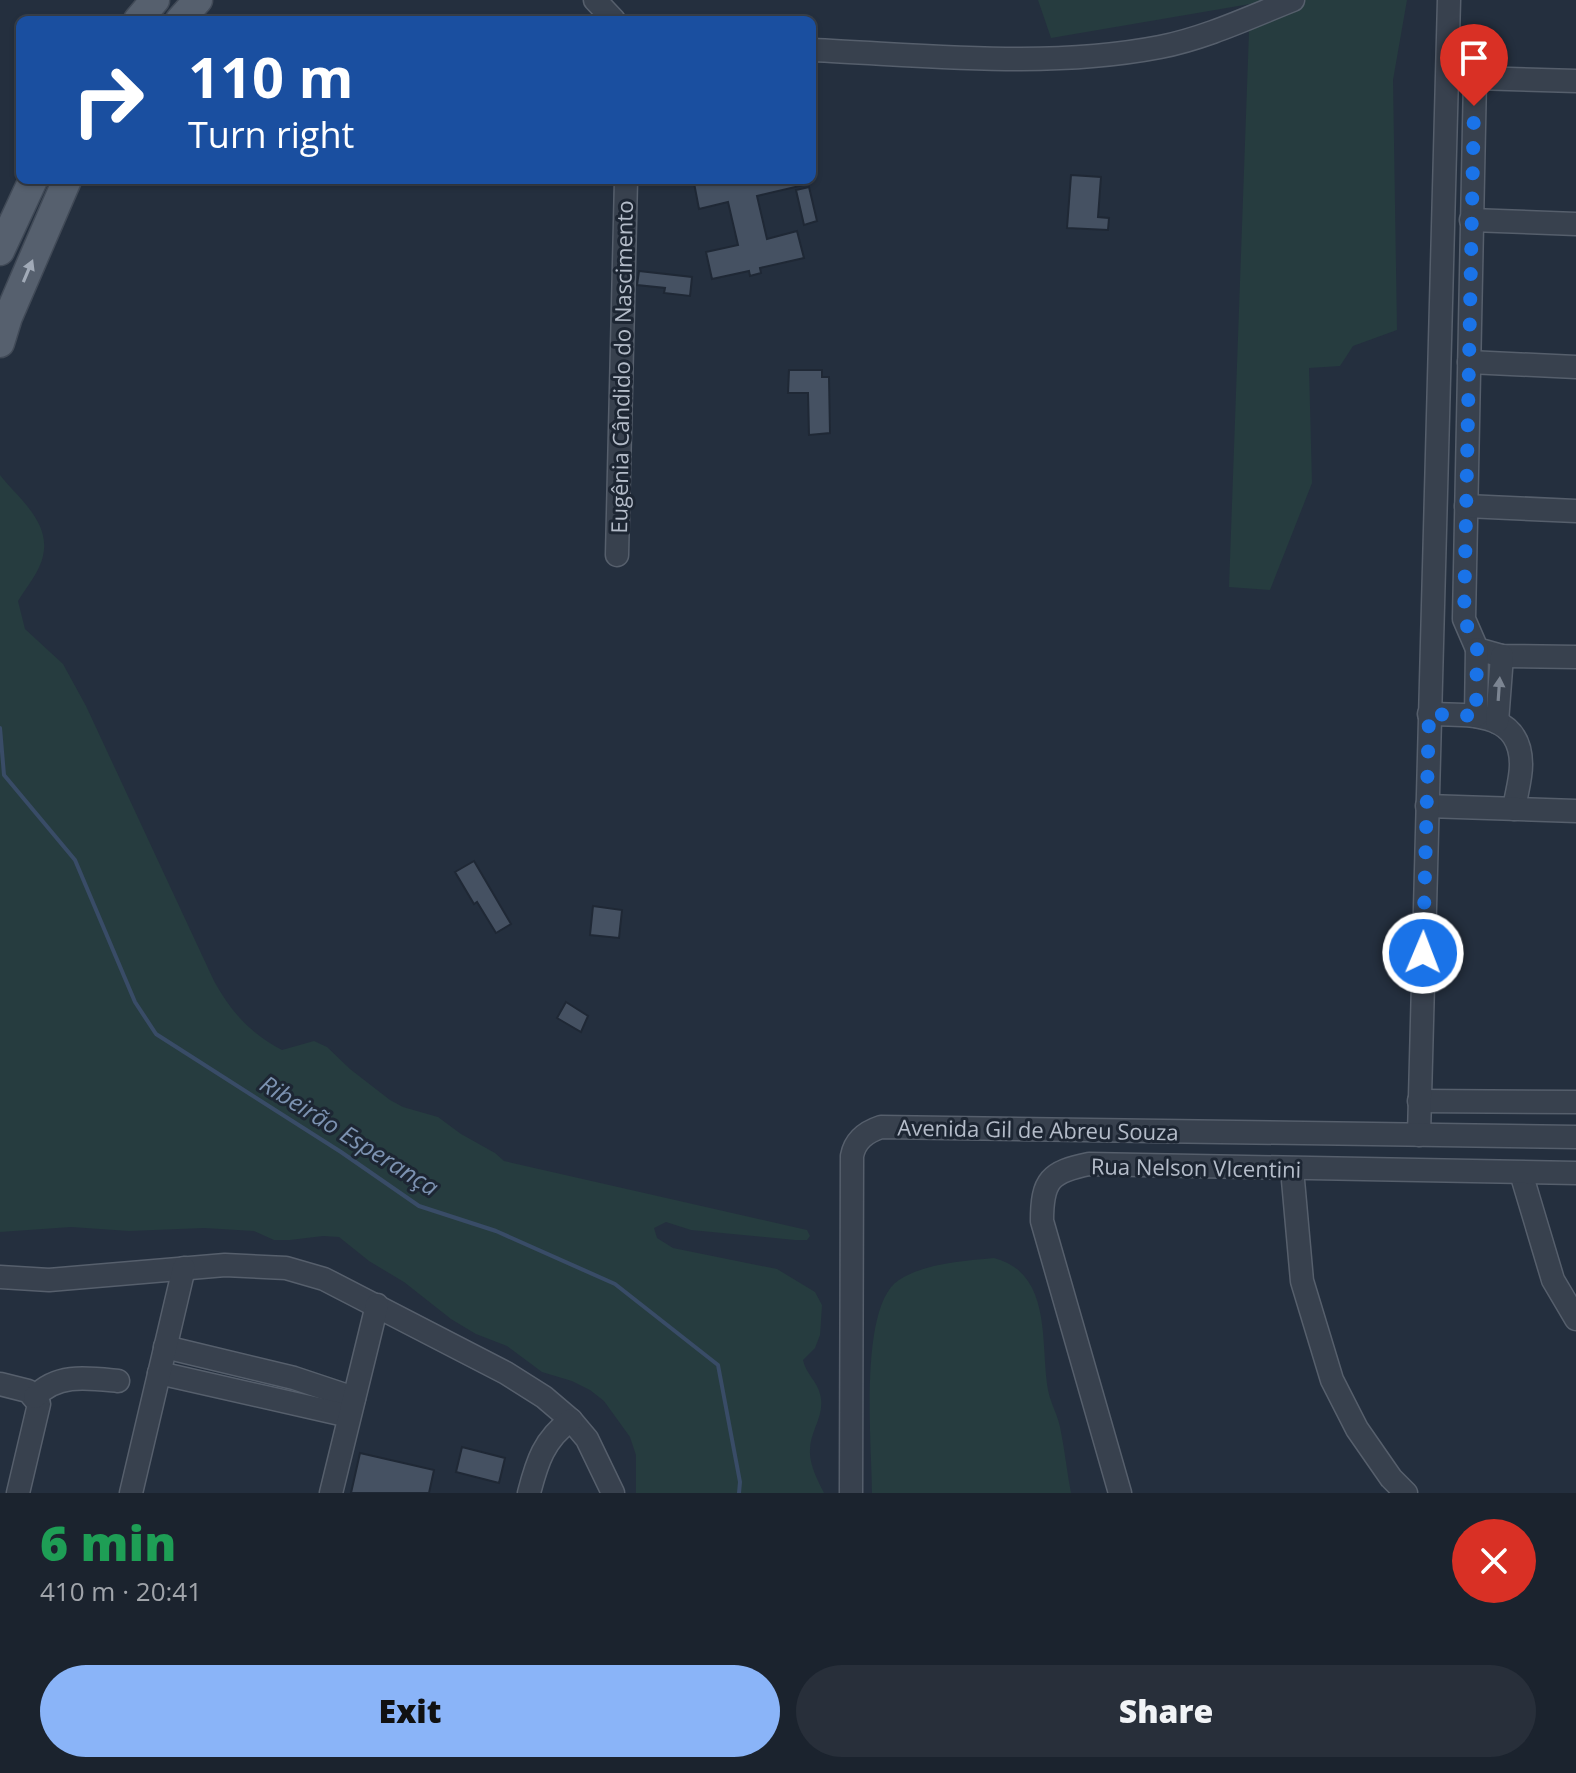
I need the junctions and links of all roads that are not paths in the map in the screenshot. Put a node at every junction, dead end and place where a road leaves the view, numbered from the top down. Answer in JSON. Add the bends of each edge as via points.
{"nodes":[{"id":1,"x":155,"y":0,"type":"edge"},
{"id":2,"x":198,"y":0,"type":"edge"},
{"id":3,"x":595,"y":0,"type":"edge"},
{"id":4,"x":1293,"y":0,"type":"edge"},
{"id":5,"x":1449,"y":0,"type":"edge"},
{"id":6,"x":141,"y":16,"type":"edge"},
{"id":7,"x":184,"y":16,"type":"edge"},
{"id":8,"x":610,"y":16,"type":"edge"},
{"id":9,"x":816,"y":50,"type":"edge"},
{"id":10,"x":1576,"y":81,"type":"edge"},
{"id":11,"x":31,"y":184,"type":"edge"},
{"id":12,"x":65,"y":184,"type":"edge"},
{"id":13,"x":626,"y":184,"type":"edge"},
{"id":14,"x":1471,"y":220,"type":"junction"},
{"id":15,"x":1576,"y":224,"type":"edge"},
{"id":16,"x":0,"y":251,"type":"edge"},
{"id":17,"x":0,"y":343,"type":"edge"},
{"id":18,"x":1469,"y":362,"type":"junction"},
{"id":19,"x":1576,"y":367,"type":"edge"},
{"id":20,"x":1466,"y":506,"type":"junction"},
{"id":21,"x":1576,"y":511,"type":"edge"},
{"id":22,"x":617,"y":555,"type":"dead end"},
{"id":23,"x":1477,"y":649,"type":"junction"},
{"id":24,"x":1502,"y":656,"type":"junction"},
{"id":25,"x":1576,"y":657,"type":"edge"},
{"id":26,"x":1429,"y":714,"type":"junction"},
{"id":27,"x":1487,"y":719,"type":"junction"},
{"id":28,"x":1427,"y":806,"type":"junction"},
{"id":29,"x":1514,"y":809,"type":"junction"},
{"id":30,"x":1576,"y":811,"type":"edge"},
{"id":31,"x":1419,"y":1101,"type":"junction"},
{"id":32,"x":1576,"y":1102,"type":"edge"},
{"id":33,"x":1419,"y":1135,"type":"junction"},
{"id":34,"x":1576,"y":1137,"type":"edge"},
{"id":35,"x":1292,"y":1169,"type":"junction"},
{"id":36,"x":1521,"y":1173,"type":"junction"},
{"id":37,"x":1576,"y":1173,"type":"edge"},
{"id":38,"x":184,"y":1268,"type":"junction"},
{"id":39,"x":0,"y":1277,"type":"edge"},
{"id":40,"x":377,"y":1305,"type":"junction"},
{"id":41,"x":1576,"y":1319,"type":"edge"},
{"id":42,"x":165,"y":1347,"type":"junction"},
{"id":43,"x":159,"y":1373,"type":"junction"},
{"id":44,"x":118,"y":1381,"type":"dead end"},
{"id":45,"x":0,"y":1384,"type":"edge"},
{"id":46,"x":35,"y":1397,"type":"junction"},
{"id":47,"x":352,"y":1407,"type":"junction"},
{"id":48,"x":571,"y":1420,"type":"junction"},
{"id":49,"x":18,"y":1493,"type":"edge"},
{"id":50,"x":131,"y":1493,"type":"edge"},
{"id":51,"x":331,"y":1493,"type":"edge"},
{"id":52,"x":529,"y":1493,"type":"edge"},
{"id":53,"x":613,"y":1493,"type":"edge"},
{"id":54,"x":851,"y":1493,"type":"edge"},
{"id":55,"x":1120,"y":1493,"type":"edge"},
{"id":56,"x":1406,"y":1493,"type":"edge"}],
"edges":[{"from":1,"to":6,"type":"main road"},
{"from":2,"to":7,"type":"main road"},
{"from":3,"to":8,"type":"street"},
{"from":4,"to":9,"type":"street","via":[[1160,47],[1076,56]]},
{"from":5,"to":26,"type":"street"},
{"from":10,"to":14,"type":"street","via":[[1475,78]]},
{"from":11,"to":16,"type":"main road"},
{"from":17,"to":12,"type":"main road","one_way":true},
{"from":13,"to":22,"type":"street","name":"Eugênia Cândido do Nascimento"},
{"from":14,"to":15,"type":"street"},
{"from":14,"to":18,"type":"street"},
{"from":18,"to":19,"type":"street"},
{"from":18,"to":20,"type":"street"},
{"from":20,"to":21,"type":"street"},
{"from":20,"to":23,"type":"street","via":[[1464,619]]},
{"from":23,"to":24,"type":"street"},
{"from":23,"to":27,"type":"street"},
{"from":24,"to":25,"type":"street"},
{"from":27,"to":24,"type":"street","one_way":true},
{"from":26,"to":27,"type":"street"},
{"from":26,"to":28,"type":"street"},
{"from":27,"to":29,"type":"street","via":[[1504,726],[1515,739],[1521,763]]},
{"from":28,"to":29,"type":"street"},
{"from":28,"to":31,"type":"street"},
{"from":29,"to":30,"type":"street"},
{"from":31,"to":32,"type":"street"},
{"from":31,"to":33,"type":"street"},
{"from":33,"to":34,"type":"street","name":"Avenida Gil de Abreu Souza"},
{"from":33,"to":54,"type":"street","name":"Avenida Gil de Abreu Souza","via":[[881,1127],[870,1131],[852,1156]]},
{"from":35,"to":36,"type":"street","name":"Rua Nelson VIcentini"},
{"from":35,"to":55,"type":"street","name":"Rua Nelson VIcentini","via":[[1089,1164],[1063,1170],[1050,1180],[1042,1199],[1042,1221]]},
{"from":35,"to":56,"type":"street","via":[[1302,1281],[1332,1380],[1357,1429]]},
{"from":36,"to":37,"type":"street","name":"Rua Nelson VIcentini"},
{"from":36,"to":41,"type":"street","via":[[1553,1280]]},
{"from":38,"to":39,"type":"street","via":[[49,1280]]},
{"from":38,"to":40,"type":"street","via":[[286,1268],[324,1279]]},
{"from":38,"to":42,"type":"street"},
{"from":40,"to":47,"type":"street"},
{"from":40,"to":48,"type":"street","via":[[526,1385]]},
{"from":42,"to":43,"type":"street"},
{"from":42,"to":47,"type":"street","via":[[294,1378]]},
{"from":43,"to":47,"type":"street"},
{"from":43,"to":50,"type":"street"},
{"from":44,"to":46,"type":"street","via":[[63,1380]]},
{"from":45,"to":46,"type":"street"},
{"from":46,"to":49,"type":"street","via":[[38,1411]]},
{"from":47,"to":51,"type":"street"},
{"from":48,"to":52,"type":"street","via":[[544,1447]]},
{"from":48,"to":53,"type":"street","via":[[597,1455]]}]}
